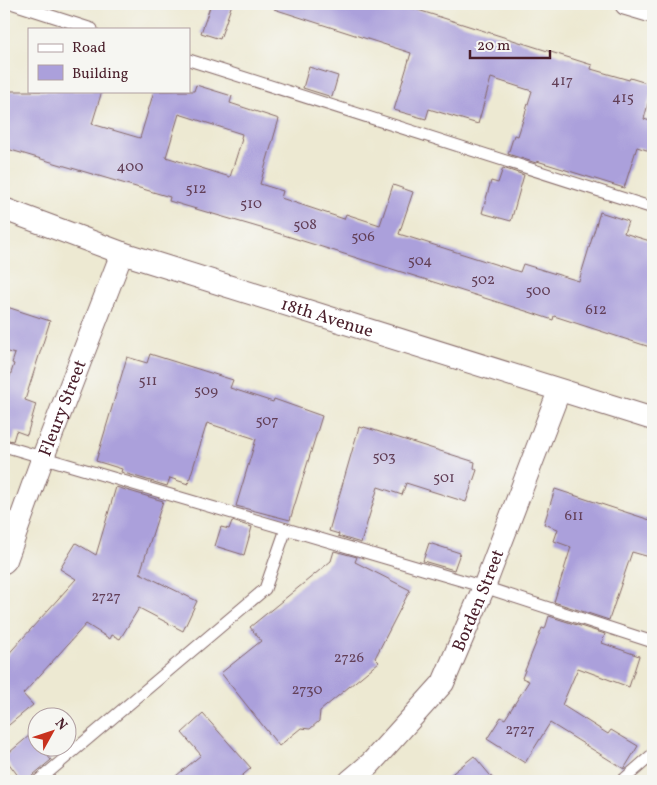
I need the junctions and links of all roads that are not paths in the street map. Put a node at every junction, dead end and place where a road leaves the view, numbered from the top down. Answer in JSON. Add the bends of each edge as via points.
{"nodes":[{"id":1,"x":14,"y":4,"type":"edge"},
{"id":2,"x":626,"y":4,"type":"edge"},
{"id":3,"x":653,"y":12,"type":"edge"},
{"id":4,"x":89,"y":28,"type":"edge"},
{"id":5,"x":190,"y":60,"type":"edge"},
{"id":6,"x":653,"y":208,"type":"edge"},
{"id":7,"x":4,"y":209,"type":"edge"},
{"id":8,"x":122,"y":252,"type":"junction"},
{"id":9,"x":559,"y":391,"type":"junction"},
{"id":10,"x":653,"y":419,"type":"edge"},
{"id":11,"x":4,"y":446,"type":"edge"},
{"id":12,"x":43,"y":457,"type":"junction"},
{"id":13,"x":286,"y":529,"type":"junction"},
{"id":14,"x":4,"y":562,"type":"edge"},
{"id":15,"x":484,"y":586,"type":"junction"},
{"id":16,"x":653,"y":642,"type":"edge"},
{"id":17,"x":653,"y":754,"type":"edge"},
{"id":18,"x":38,"y":781,"type":"edge"},
{"id":19,"x":350,"y":781,"type":"edge"},
{"id":20,"x":622,"y":781,"type":"edge"}],
"edges":[{"from":1,"to":4,"type":"lane"},
{"from":2,"to":3,"type":"street"},
{"from":5,"to":6,"type":"lane"},
{"from":7,"to":8,"type":"street","name":"18th Avenue"},
{"from":8,"to":9,"type":"street","name":"18th Avenue"},
{"from":8,"to":12,"type":"street","name":"Fleury Street"},
{"from":9,"to":10,"type":"street","name":"18th Avenue"},
{"from":9,"to":15,"type":"street","name":"Borden Street"},
{"from":11,"to":12,"type":"lane"},
{"from":12,"to":13,"type":"lane"},
{"from":12,"to":14,"type":"street","name":"Fleury Street"},
{"from":13,"to":15,"type":"lane"},
{"from":13,"to":18,"type":"lane","via":[[265,589]]},
{"from":15,"to":16,"type":"lane"},
{"from":15,"to":19,"type":"street","name":"Borden Street","via":[[443,683],[370,764]]},
{"from":17,"to":20,"type":"lane"}]}
